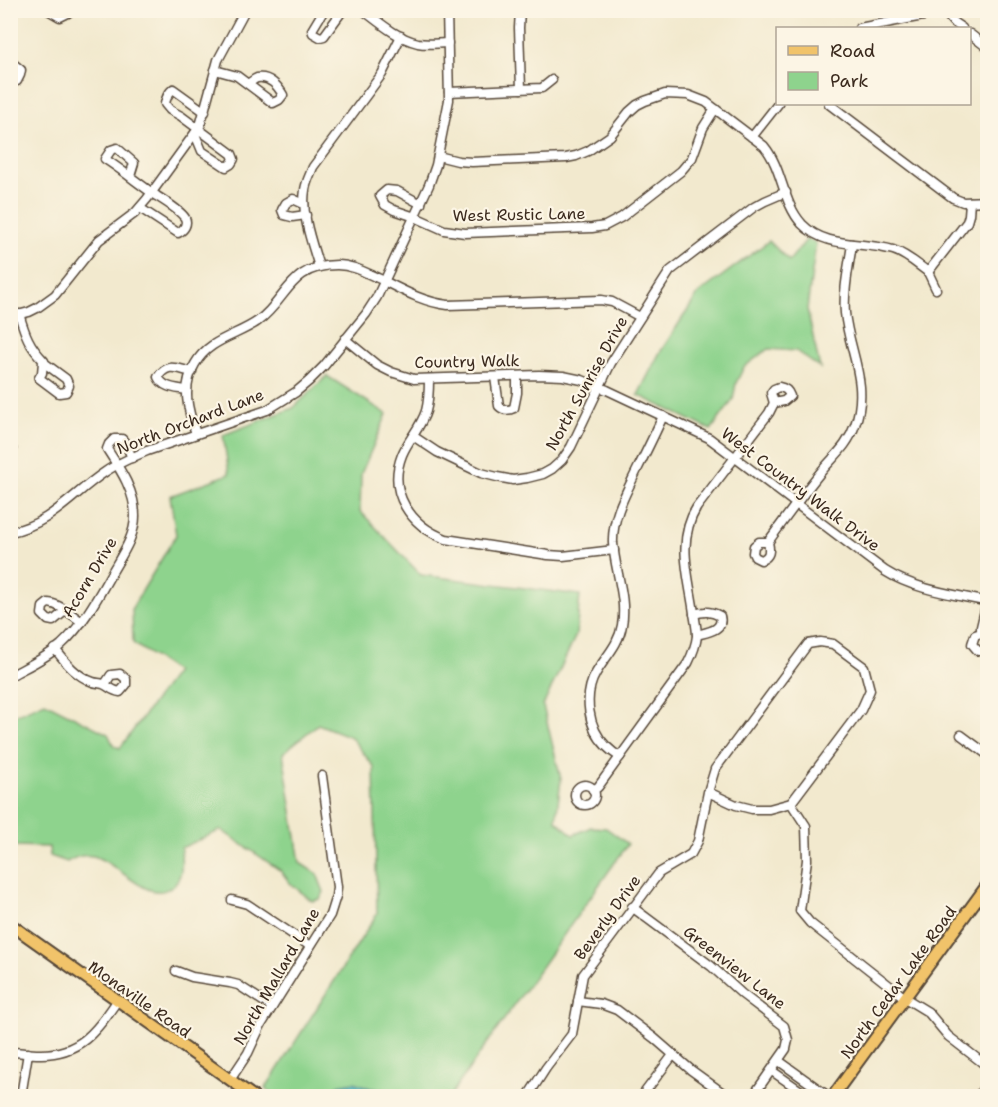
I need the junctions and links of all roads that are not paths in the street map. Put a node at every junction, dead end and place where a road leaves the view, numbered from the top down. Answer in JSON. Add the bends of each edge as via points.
{"nodes":[{"id":1,"x":69,"y":10,"type":"edge"},
{"id":2,"x":244,"y":10,"type":"edge"},
{"id":3,"x":324,"y":10,"type":"edge"},
{"id":4,"x":343,"y":10,"type":"edge"},
{"id":5,"x":363,"y":10,"type":"edge"},
{"id":6,"x":447,"y":10,"type":"edge"},
{"id":7,"x":520,"y":10,"type":"edge"},
{"id":8,"x":48,"y":11,"type":"edge"},
{"id":9,"x":944,"y":11,"type":"edge"},
{"id":10,"x":865,"y":27,"type":"edge"},
{"id":11,"x":960,"y":27,"type":"edge"},
{"id":12,"x":971,"y":35,"type":"edge"},
{"id":13,"x":401,"y":36,"type":"junction"},
{"id":14,"x":448,"y":43,"type":"junction"},
{"id":15,"x":984,"y":45,"type":"edge"},
{"id":16,"x":10,"y":61,"type":"edge"},
{"id":17,"x":215,"y":70,"type":"junction"},
{"id":18,"x":552,"y":80,"type":"dead end"},
{"id":19,"x":10,"y":81,"type":"edge"},
{"id":20,"x":248,"y":84,"type":"junction"},
{"id":21,"x":521,"y":89,"type":"junction"},
{"id":22,"x":449,"y":92,"type":"junction"},
{"id":23,"x":777,"y":105,"type":"edge"},
{"id":24,"x":830,"y":105,"type":"edge"},
{"id":25,"x":715,"y":109,"type":"junction"},
{"id":26,"x":205,"y":112,"type":"junction"},
{"id":27,"x":197,"y":132,"type":"junction"},
{"id":28,"x":752,"y":137,"type":"junction"},
{"id":29,"x":438,"y":156,"type":"junction"},
{"id":30,"x":130,"y":176,"type":"junction"},
{"id":31,"x":152,"y":192,"type":"junction"},
{"id":32,"x":786,"y":192,"type":"junction"},
{"id":33,"x":987,"y":201,"type":"edge"},
{"id":34,"x":970,"y":202,"type":"junction"},
{"id":35,"x":304,"y":204,"type":"junction"},
{"id":36,"x":421,"y":204,"type":"junction"},
{"id":37,"x":140,"y":208,"type":"junction"},
{"id":38,"x":306,"y":214,"type":"junction"},
{"id":39,"x":415,"y":217,"type":"junction"},
{"id":40,"x":852,"y":244,"type":"junction"},
{"id":41,"x":319,"y":267,"type":"junction"},
{"id":42,"x":928,"y":272,"type":"junction"},
{"id":43,"x":384,"y":281,"type":"junction"},
{"id":44,"x":936,"y":289,"type":"dead end"},
{"id":45,"x":15,"y":315,"type":"edge"},
{"id":46,"x":640,"y":317,"type":"junction"},
{"id":47,"x":345,"y":339,"type":"junction"},
{"id":48,"x":44,"y":362,"type":"junction"},
{"id":49,"x":192,"y":372,"type":"junction"},
{"id":50,"x":517,"y":376,"type":"junction"},
{"id":51,"x":495,"y":377,"type":"junction"},
{"id":52,"x":429,"y":379,"type":"junction"},
{"id":53,"x":600,"y":387,"type":"junction"},
{"id":54,"x":186,"y":390,"type":"junction"},
{"id":55,"x":774,"y":403,"type":"dead end"},
{"id":56,"x":663,"y":416,"type":"junction"},
{"id":57,"x":196,"y":434,"type":"junction"},
{"id":58,"x":413,"y":435,"type":"junction"},
{"id":59,"x":10,"y":443,"type":"edge"},
{"id":60,"x":10,"y":453,"type":"edge"},
{"id":61,"x":735,"y":457,"type":"junction"},
{"id":62,"x":132,"y":458,"type":"junction"},
{"id":63,"x":117,"y":465,"type":"junction"},
{"id":64,"x":796,"y":504,"type":"junction"},
{"id":65,"x":10,"y":532,"type":"edge"},
{"id":66,"x":768,"y":542,"type":"dead end"},
{"id":67,"x":614,"y":550,"type":"junction"},
{"id":68,"x":987,"y":602,"type":"edge"},
{"id":69,"x":65,"y":611,"type":"dead end"},
{"id":70,"x":694,"y":614,"type":"junction"},
{"id":71,"x":82,"y":622,"type":"junction"},
{"id":72,"x":697,"y":635,"type":"junction"},
{"id":73,"x":984,"y":636,"type":"edge"},
{"id":74,"x":987,"y":648,"type":"edge"},
{"id":75,"x":55,"y":649,"type":"junction"},
{"id":76,"x":10,"y":675,"type":"edge"},
{"id":77,"x":105,"y":684,"type":"junction"},
{"id":78,"x":961,"y":735,"type":"dead end"},
{"id":79,"x":987,"y":755,"type":"edge"},
{"id":80,"x":620,"y":757,"type":"junction"},
{"id":81,"x":322,"y":776,"type":"dead end"},
{"id":82,"x":593,"y":790,"type":"dead end"},
{"id":83,"x":708,"y":792,"type":"junction"},
{"id":84,"x":791,"y":803,"type":"junction"},
{"id":85,"x":987,"y":884,"type":"edge"},
{"id":86,"x":232,"y":900,"type":"dead end"},
{"id":87,"x":632,"y":907,"type":"junction"},
{"id":88,"x":10,"y":924,"type":"edge"},
{"id":89,"x":310,"y":946,"type":"junction"},
{"id":90,"x":176,"y":971,"type":"dead end"},
{"id":91,"x":905,"y":998,"type":"junction"},
{"id":92,"x":117,"y":1001,"type":"junction"},
{"id":93,"x":578,"y":1001,"type":"junction"},
{"id":94,"x":272,"y":1007,"type":"junction"},
{"id":95,"x":10,"y":1052,"type":"edge"},
{"id":96,"x":28,"y":1053,"type":"junction"},
{"id":97,"x":674,"y":1055,"type":"junction"},
{"id":98,"x":776,"y":1065,"type":"junction"},
{"id":99,"x":987,"y":1067,"type":"edge"},
{"id":100,"x":230,"y":1080,"type":"junction"},
{"id":101,"x":987,"y":1080,"type":"edge"},
{"id":102,"x":21,"y":1096,"type":"edge"},
{"id":103,"x":253,"y":1096,"type":"edge"},
{"id":104,"x":528,"y":1096,"type":"edge"},
{"id":105,"x":642,"y":1096,"type":"edge"},
{"id":106,"x":727,"y":1096,"type":"edge"},
{"id":107,"x":753,"y":1096,"type":"edge"},
{"id":108,"x":808,"y":1096,"type":"edge"},
{"id":109,"x":828,"y":1096,"type":"edge"},
{"id":110,"x":833,"y":1096,"type":"edge"},
{"id":111,"x":979,"y":1096,"type":"edge"}],
"edges":[{"from":1,"to":8,"type":"street","via":[[60,17]]},
{"from":2,"to":17,"type":"street"},
{"from":3,"to":4,"type":"street","via":[[312,30],[320,37]]},
{"from":5,"to":13,"type":"street"},
{"from":6,"to":14,"type":"street","name":"North Orchard Lane"},
{"from":7,"to":21,"type":"street"},
{"from":9,"to":10,"type":"street"},
{"from":9,"to":11,"type":"street"},
{"from":12,"to":15,"type":"street"},
{"from":13,"to":14,"type":"street","via":[[417,43]]},
{"from":13,"to":35,"type":"street","via":[[382,74],[313,167]]},
{"from":14,"to":22,"type":"street","name":"North Orchard Lane"},
{"from":16,"to":19,"type":"street","via":[[21,70],[17,81]]},
{"from":17,"to":20,"type":"street","via":[[230,73]]},
{"from":17,"to":26,"type":"street"},
{"from":18,"to":21,"type":"street","via":[[542,88]]},
{"from":20,"to":20,"type":"street","via":[[273,103],[283,95],[268,79],[258,78]]},
{"from":21,"to":22,"type":"street"},
{"from":22,"to":29,"type":"street","name":"North Orchard Lane"},
{"from":23,"to":28,"type":"street"},
{"from":24,"to":34,"type":"street","via":[[945,193]]},
{"from":25,"to":28,"type":"street"},
{"from":25,"to":29,"type":"street","via":[[688,95],[656,96],[637,105],[600,144],[566,158],[472,162]]},
{"from":25,"to":39,"type":"street","name":"West Rustic Lane","via":[[687,165],[605,226],[465,233],[444,230]]},
{"from":26,"to":27,"type":"street"},
{"from":26,"to":27,"type":"street","via":[[172,89],[169,93],[165,104]]},
{"from":27,"to":27,"type":"street","via":[[202,151],[226,167],[231,164],[232,154]]},
{"from":27,"to":31,"type":"street"},
{"from":28,"to":32,"type":"street","via":[[771,155]]},
{"from":29,"to":36,"type":"street","name":"North Orchard Lane"},
{"from":30,"to":30,"type":"street","via":[[105,159],[111,150],[117,148],[134,163]]},
{"from":30,"to":31,"type":"street"},
{"from":31,"to":37,"type":"street"},
{"from":31,"to":37,"type":"street","via":[[184,216],[182,231],[178,233]]},
{"from":32,"to":40,"type":"street","via":[[803,225],[821,238]]},
{"from":32,"to":46,"type":"street","name":"North Sunrise Drive","via":[[754,207],[677,264]]},
{"from":33,"to":34,"type":"street"},
{"from":34,"to":42,"type":"street","via":[[967,222]]},
{"from":35,"to":38,"type":"street"},
{"from":35,"to":38,"type":"street","via":[[293,199],[282,210],[284,216]]},
{"from":36,"to":39,"type":"street","name":"North Orchard Lane"},
{"from":36,"to":39,"type":"street","name":"West Rustic Lane","via":[[397,191],[387,190],[380,196],[385,205]]},
{"from":37,"to":45,"type":"street","via":[[99,240],[55,295],[37,308]]},
{"from":38,"to":41,"type":"street"},
{"from":39,"to":43,"type":"street","name":"North Orchard Lane"},
{"from":40,"to":42,"type":"street","via":[[896,251]]},
{"from":40,"to":64,"type":"street","via":[[845,306],[860,377],[859,412],[843,449]]},
{"from":41,"to":43,"type":"street","via":[[346,266]]},
{"from":41,"to":49,"type":"street","via":[[289,285],[260,320],[213,344]]},
{"from":42,"to":44,"type":"street"},
{"from":43,"to":46,"type":"street","via":[[436,304],[601,300]]},
{"from":43,"to":47,"type":"street","name":"North Orchard Lane","via":[[366,314]]},
{"from":45,"to":48,"type":"street"},
{"from":46,"to":53,"type":"street","name":"North Sunrise Drive"},
{"from":47,"to":52,"type":"street","name":"Country Walk","via":[[391,372]]},
{"from":47,"to":57,"type":"street","name":"North Orchard Lane","via":[[309,381],[283,401]]},
{"from":48,"to":48,"type":"street","via":[[39,378],[59,393],[66,392],[66,379]]},
{"from":49,"to":54,"type":"street"},
{"from":49,"to":54,"type":"street","via":[[171,367],[158,377],[168,386]]},
{"from":50,"to":51,"type":"street","name":"Country Walk"},
{"from":50,"to":51,"type":"street","via":[[516,401],[509,410],[499,406]]},
{"from":50,"to":53,"type":"street","name":"Country Walk","via":[[563,376]]},
{"from":51,"to":52,"type":"street","name":"Country Walk"},
{"from":52,"to":58,"type":"street","via":[[425,414]]},
{"from":53,"to":56,"type":"street","name":"West Country Walk Drive"},
{"from":53,"to":58,"type":"street","name":"North Sunrise Drive","via":[[562,460],[543,474],[513,480],[481,473],[437,452]]},
{"from":54,"to":57,"type":"street"},
{"from":55,"to":61,"type":"street"},
{"from":56,"to":61,"type":"street","name":"West Country Walk Drive","via":[[709,438]]},
{"from":56,"to":67,"type":"street","via":[[616,518]]},
{"from":57,"to":62,"type":"street","name":"North Orchard Lane"},
{"from":58,"to":67,"type":"street","via":[[399,465],[399,490],[414,520],[434,534],[548,555]]},
{"from":59,"to":60,"type":"street"},
{"from":61,"to":64,"type":"street","name":"West Country Walk Drive"},
{"from":61,"to":70,"type":"street","via":[[692,516],[687,531],[686,559]]},
{"from":62,"to":63,"type":"street","name":"North Orchard Lane"},
{"from":62,"to":63,"type":"street","name":"Acorn Drive","via":[[122,439],[114,439],[107,449]]},
{"from":63,"to":65,"type":"street","name":"North Orchard Lane","via":[[42,522]]},
{"from":63,"to":71,"type":"street","name":"Acorn Drive","via":[[132,496],[135,526]]},
{"from":64,"to":66,"type":"street"},
{"from":64,"to":68,"type":"street","name":"West Country Walk Drive","via":[[897,579]]},
{"from":67,"to":80,"type":"street","via":[[623,607],[622,627],[615,647],[593,679],[589,698],[597,735]]},
{"from":68,"to":73,"type":"street"},
{"from":69,"to":71,"type":"street"},
{"from":70,"to":72,"type":"street"},
{"from":70,"to":72,"type":"street","via":[[713,612],[722,620],[716,629]]},
{"from":71,"to":75,"type":"street","name":"Acorn Drive"},
{"from":72,"to":80,"type":"street","via":[[688,663]]},
{"from":73,"to":74,"type":"street","via":[[975,635],[972,644],[978,651]]},
{"from":75,"to":76,"type":"street","name":"Acorn Drive"},
{"from":75,"to":77,"type":"street","via":[[75,672]]},
{"from":77,"to":77,"type":"street","via":[[120,692],[126,679],[120,674],[111,675]]},
{"from":78,"to":79,"type":"street"},
{"from":80,"to":82,"type":"street"},
{"from":81,"to":89,"type":"street","name":"North Mallard Lane","via":[[337,887],[330,915]]},
{"from":83,"to":84,"type":"street","via":[[752,809]]},
{"from":83,"to":84,"type":"street","name":"Beverly Drive","via":[[715,770],[807,644],[833,644],[864,667],[870,690],[861,710]]},
{"from":83,"to":87,"type":"street","name":"Beverly Drive","via":[[698,841],[691,854],[659,873]]},
{"from":84,"to":91,"type":"street","via":[[806,826],[807,860],[800,911]]},
{"from":85,"to":91,"type":"main road","name":"North Cedar Lake Road"},
{"from":86,"to":89,"type":"street","via":[[247,904]]},
{"from":87,"to":93,"type":"street","name":"Beverly Drive","via":[[583,975]]},
{"from":87,"to":98,"type":"street","name":"Greenview Lane","via":[[780,1022],[788,1040]]},
{"from":88,"to":92,"type":"main road","name":"Monaville Road"},
{"from":89,"to":94,"type":"street","name":"North Mallard Lane"},
{"from":90,"to":94,"type":"street","via":[[230,983]]},
{"from":91,"to":99,"type":"street","via":[[928,1012],[948,1036]]},
{"from":91,"to":110,"type":"main road","name":"North Cedar Lake Road"},
{"from":92,"to":96,"type":"street","via":[[94,1032],[77,1045],[55,1053]]},
{"from":92,"to":100,"type":"main road","name":"Monaville Road"},
{"from":93,"to":97,"type":"street","via":[[617,1010]]},
{"from":93,"to":104,"type":"street","name":"Beverly Drive","via":[[572,1034]]},
{"from":94,"to":100,"type":"street","name":"North Mallard Lane"},
{"from":95,"to":96,"type":"street"},
{"from":96,"to":102,"type":"street"},
{"from":97,"to":105,"type":"street"},
{"from":97,"to":106,"type":"street"},
{"from":98,"to":107,"type":"street"},
{"from":98,"to":108,"type":"street"},
{"from":98,"to":109,"type":"street"},
{"from":100,"to":103,"type":"main road","name":"Monaville Road"},
{"from":101,"to":111,"type":"street"}]}
